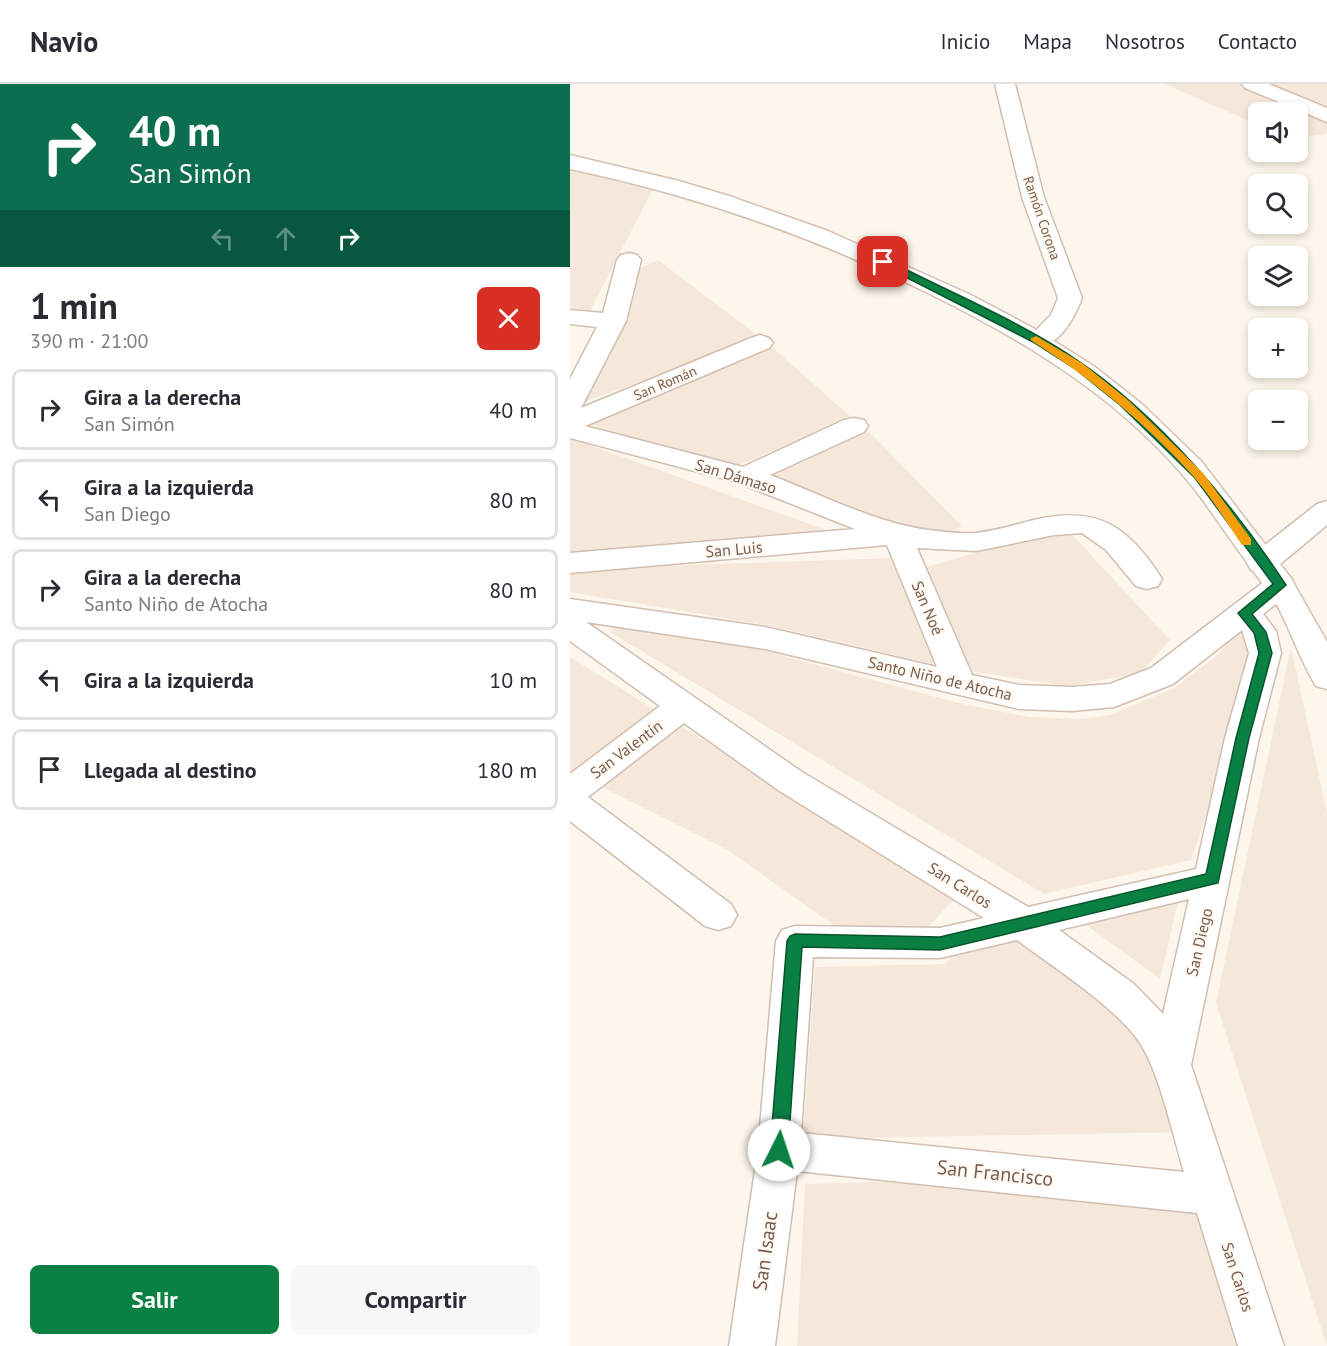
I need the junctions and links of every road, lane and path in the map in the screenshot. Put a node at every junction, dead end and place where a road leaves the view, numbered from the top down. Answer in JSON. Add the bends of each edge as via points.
{"nodes":[{"id":1,"x":1005,"y":84,"type":"edge"},
{"id":2,"x":1252,"y":84,"type":"edge"},
{"id":3,"x":1327,"y":116,"type":"edge"},
{"id":4,"x":570,"y":162,"type":"edge"},
{"id":5,"x":629,"y":260,"type":"dead end"},
{"id":6,"x":570,"y":317,"type":"edge"},
{"id":7,"x":613,"y":321,"type":"junction"},
{"id":8,"x":1039,"y":340,"type":"junction"},
{"id":9,"x":760,"y":343,"type":"dead end"},
{"id":10,"x":570,"y":404,"type":"edge"},
{"id":11,"x":570,"y":422,"type":"edge"},
{"id":12,"x":854,"y":426,"type":"dead end"},
{"id":13,"x":570,"y":430,"type":"edge"},
{"id":14,"x":746,"y":476,"type":"junction"},
{"id":15,"x":1327,"y":510,"type":"edge"},
{"id":16,"x":897,"y":535,"type":"junction"},
{"id":17,"x":570,"y":562,"type":"edge"},
{"id":18,"x":1271,"y":574,"type":"junction"},
{"id":19,"x":1147,"y":579,"type":"dead end"},
{"id":20,"x":1245,"y":613,"type":"junction"},
{"id":21,"x":571,"y":623,"type":"edge"},
{"id":22,"x":1327,"y":678,"type":"edge"},
{"id":23,"x":959,"y":681,"type":"junction"},
{"id":24,"x":683,"y":706,"type":"junction"},
{"id":25,"x":570,"y":792,"type":"edge"},
{"id":26,"x":570,"y":802,"type":"edge"},
{"id":27,"x":1213,"y":879,"type":"junction"},
{"id":28,"x":718,"y":915,"type":"dead end"},
{"id":29,"x":1021,"y":922,"type":"junction"},
{"id":30,"x":1171,"y":1065,"type":"junction"},
{"id":31,"x":779,"y":1150,"type":"junction"},
{"id":32,"x":1212,"y":1196,"type":"junction"},
{"id":33,"x":752,"y":1346,"type":"edge"},
{"id":34,"x":1261,"y":1346,"type":"edge"}],
"edges":[{"from":1,"to":8,"type":"street","name":"Ramón Corona","via":[[1033,197],[1070,298],[1062,318]]},
{"from":2,"to":3,"type":"street"},
{"from":4,"to":8,"type":"street","via":[[695,193],[782,221],[904,271]]},
{"from":5,"to":7,"type":"street"},
{"from":6,"to":7,"type":"street"},
{"from":7,"to":10,"type":"street"},
{"from":8,"to":18,"type":"street","via":[[1124,402],[1199,476]]},
{"from":9,"to":11,"type":"street","name":"San Román"},
{"from":12,"to":14,"type":"street"},
{"from":13,"to":14,"type":"street","name":"San Dámaso"},
{"from":14,"to":16,"type":"street","name":"San Dámaso"},
{"from":15,"to":18,"type":"street","name":"Santo Niño de Atocha"},
{"from":16,"to":17,"type":"street","name":"San Luis"},
{"from":16,"to":19,"type":"street","via":[[978,542],[1059,524],[1093,526],[1122,550]]},
{"from":16,"to":23,"type":"street","name":"San Noé"},
{"from":18,"to":20,"type":"street","name":"Santo Niño de Atocha"},
{"from":18,"to":22,"type":"street"},
{"from":20,"to":23,"type":"street","name":"Santo Niño de Atocha","via":[[1162,676],[1114,695],[1072,699],[1019,697]]},
{"from":20,"to":27,"type":"street","name":"San Diego","via":[[1260,632],[1265,653],[1242,738]]},
{"from":21,"to":23,"type":"street","name":"Santo Niño de Atocha","via":[[765,638]]},
{"from":21,"to":24,"type":"street","name":"San Carlos"},
{"from":24,"to":25,"type":"street","name":"San Valentín"},
{"from":24,"to":29,"type":"street","name":"San Carlos","via":[[790,781]]},
{"from":26,"to":28,"type":"street"},
{"from":27,"to":29,"type":"street"},
{"from":27,"to":30,"type":"street","name":"San Diego"},
{"from":29,"to":30,"type":"street","name":"San Carlos","via":[[1120,996],[1153,1030]]},
{"from":29,"to":31,"type":"street","name":"San Isaac","via":[[940,943],[795,941]]},
{"from":30,"to":32,"type":"street","name":"San Carlos"},
{"from":31,"to":32,"type":"street","name":"San Francisco"},
{"from":31,"to":33,"type":"street","name":"San Isaac"},
{"from":32,"to":34,"type":"street","name":"San Carlos"}]}
